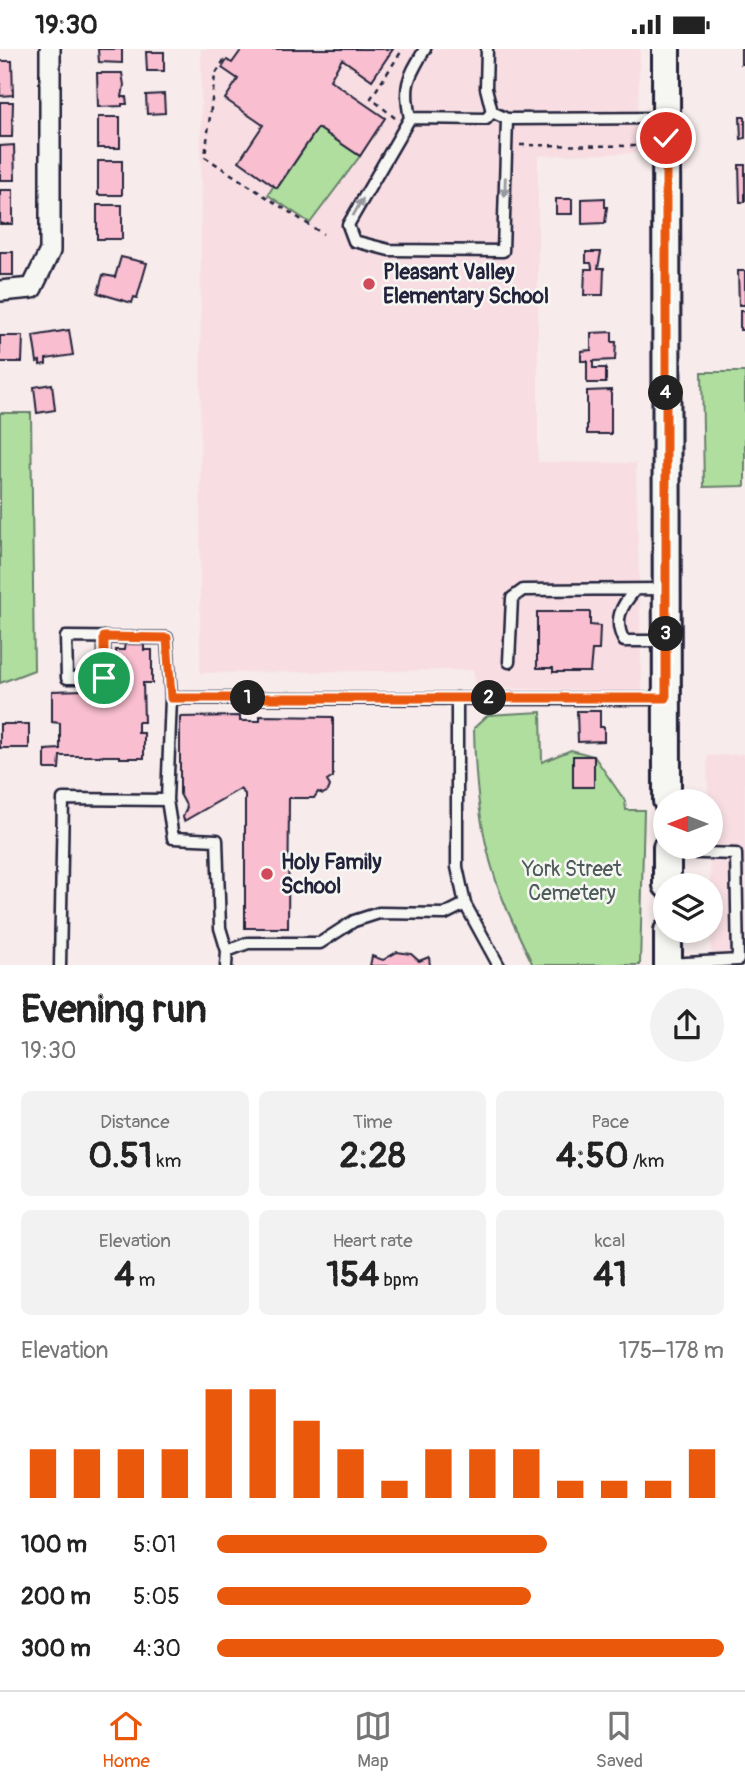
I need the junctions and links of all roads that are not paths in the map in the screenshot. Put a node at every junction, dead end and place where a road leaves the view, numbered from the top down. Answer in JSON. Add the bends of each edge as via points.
{"nodes":[{"id":1,"x":50,"y":49,"type":"edge"},
{"id":2,"x":425,"y":49,"type":"edge"},
{"id":3,"x":487,"y":49,"type":"edge"},
{"id":4,"x":666,"y":49,"type":"edge"},
{"id":5,"x":492,"y":112,"type":"junction"},
{"id":6,"x":410,"y":118,"type":"junction"},
{"id":7,"x":666,"y":118,"type":"junction"},
{"id":8,"x":507,"y":119,"type":"junction"},
{"id":9,"x":0,"y":291,"type":"edge"},
{"id":10,"x":666,"y":589,"type":"junction"},
{"id":11,"x":635,"y":590,"type":"junction"},
{"id":12,"x":104,"y":637,"type":"junction"},
{"id":13,"x":666,"y":641,"type":"junction"},
{"id":14,"x":509,"y":662,"type":"dead end"},
{"id":15,"x":171,"y":698,"type":"junction"},
{"id":16,"x":457,"y":698,"type":"junction"},
{"id":17,"x":666,"y":698,"type":"junction"},
{"id":18,"x":667,"y":789,"type":"edge"},
{"id":19,"x":167,"y":800,"type":"junction"},
{"id":20,"x":723,"y":853,"type":"edge"},
{"id":21,"x":465,"y":904,"type":"junction"},
{"id":22,"x":668,"y":943,"type":"edge"},
{"id":23,"x":227,"y":951,"type":"junction"},
{"id":24,"x":60,"y":965,"type":"edge"},
{"id":25,"x":226,"y":965,"type":"edge"},
{"id":26,"x":499,"y":965,"type":"edge"},
{"id":27,"x":668,"y":965,"type":"edge"}],
"edges":[{"from":1,"to":9,"type":"street","via":[[50,251],[32,288]]},
{"from":2,"to":6,"type":"lane","via":[[407,82]]},
{"from":3,"to":5,"type":"lane","via":[[486,88]]},
{"from":4,"to":7,"type":"main road"},
{"from":5,"to":6,"type":"lane","via":[[486,120]]},
{"from":5,"to":8,"type":"lane"},
{"from":8,"to":6,"type":"lane","one_way":true,"via":[[503,251],[388,250],[354,241],[348,225]]},
{"from":7,"to":8,"type":"lane"},
{"from":7,"to":10,"type":"main road"},
{"from":10,"to":11,"type":"lane"},
{"from":10,"to":13,"type":"main road"},
{"from":11,"to":13,"type":"lane","via":[[618,618],[624,641]]},
{"from":11,"to":14,"type":"lane","via":[[523,590],[512,598]]},
{"from":12,"to":12,"type":"lane","via":[[66,637],[67,678],[104,678]]},
{"from":12,"to":15,"type":"lane","via":[[167,638]]},
{"from":13,"to":17,"type":"main road"},
{"from":15,"to":16,"type":"lane"},
{"from":15,"to":19,"type":"lane"},
{"from":16,"to":17,"type":"lane"},
{"from":16,"to":21,"type":"lane","via":[[457,867]]},
{"from":17,"to":18,"type":"main road"},
{"from":19,"to":23,"type":"lane","via":[[173,838],[218,840],[220,928]]},
{"from":19,"to":24,"type":"lane","via":[[63,799]]},
{"from":20,"to":27,"type":"lane","via":[[736,854],[738,960]]},
{"from":21,"to":23,"type":"lane","via":[[445,914],[379,913],[354,921],[320,943],[248,943]]},
{"from":21,"to":26,"type":"lane"},
{"from":22,"to":27,"type":"main road"},
{"from":23,"to":25,"type":"lane"}]}
